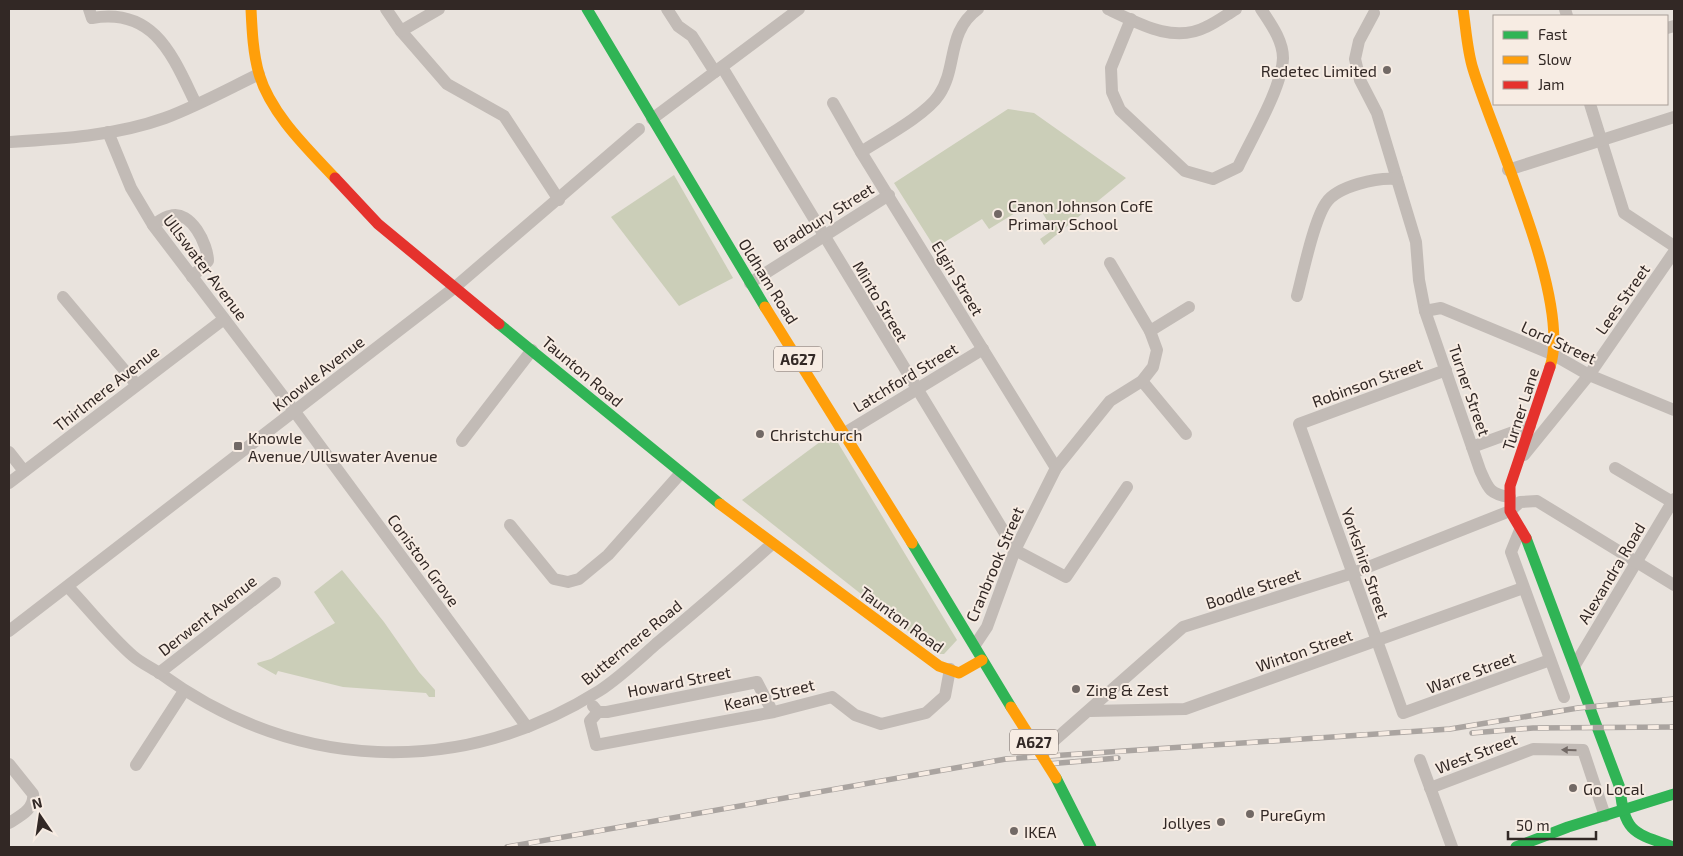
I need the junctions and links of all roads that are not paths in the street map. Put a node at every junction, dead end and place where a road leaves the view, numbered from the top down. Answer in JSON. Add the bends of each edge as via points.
{"nodes":[{"id":1,"x":89,"y":9,"type":"edge"},
{"id":2,"x":250,"y":9,"type":"edge"},
{"id":3,"x":386,"y":9,"type":"edge"},
{"id":4,"x":439,"y":9,"type":"edge"},
{"id":5,"x":587,"y":9,"type":"edge"},
{"id":6,"x":667,"y":9,"type":"edge"},
{"id":7,"x":777,"y":9,"type":"edge"},
{"id":8,"x":799,"y":9,"type":"edge"},
{"id":9,"x":978,"y":9,"type":"edge"},
{"id":10,"x":1108,"y":9,"type":"edge"},
{"id":11,"x":1236,"y":9,"type":"edge"},
{"id":12,"x":1261,"y":9,"type":"edge"},
{"id":13,"x":1463,"y":9,"type":"edge"},
{"id":14,"x":1374,"y":13,"type":"dead end"},
{"id":15,"x":1131,"y":19,"type":"junction"},
{"id":16,"x":784,"y":20,"type":"junction"},
{"id":17,"x":401,"y":31,"type":"junction"},
{"id":18,"x":718,"y":70,"type":"junction"},
{"id":19,"x":259,"y":74,"type":"junction"},
{"id":20,"x":196,"y":104,"type":"junction"},
{"id":21,"x":833,"y":104,"type":"dead end"},
{"id":22,"x":1590,"y":105,"type":"edge"},
{"id":23,"x":1674,"y":116,"type":"edge"},
{"id":24,"x":652,"y":119,"type":"junction"},
{"id":25,"x":639,"y":129,"type":"dead end"},
{"id":26,"x":108,"y":132,"type":"junction"},
{"id":27,"x":1601,"y":140,"type":"junction"},
{"id":28,"x":9,"y":142,"type":"edge"},
{"id":29,"x":861,"y":152,"type":"junction"},
{"id":30,"x":1508,"y":170,"type":"junction"},
{"id":31,"x":1397,"y":179,"type":"junction"},
{"id":32,"x":889,"y":196,"type":"junction"},
{"id":33,"x":559,"y":200,"type":"junction"},
{"id":34,"x":153,"y":225,"type":"junction"},
{"id":35,"x":823,"y":237,"type":"junction"},
{"id":36,"x":1674,"y":246,"type":"edge"},
{"id":37,"x":1674,"y":252,"type":"edge"},
{"id":38,"x":1110,"y":263,"type":"dead end"},
{"id":39,"x":192,"y":277,"type":"junction"},
{"id":40,"x":750,"y":283,"type":"junction"},
{"id":41,"x":454,"y":288,"type":"junction"},
{"id":42,"x":1297,"y":296,"type":"dead end"},
{"id":43,"x":63,"y":297,"type":"dead end"},
{"id":44,"x":1189,"y":307,"type":"dead end"},
{"id":45,"x":1427,"y":310,"type":"junction"},
{"id":46,"x":224,"y":319,"type":"junction"},
{"id":47,"x":1150,"y":331,"type":"junction"},
{"id":48,"x":983,"y":349,"type":"junction"},
{"id":49,"x":532,"y":350,"type":"junction"},
{"id":50,"x":1554,"y":355,"type":"junction"},
{"id":51,"x":1446,"y":370,"type":"junction"},
{"id":52,"x":1589,"y":375,"type":"junction"},
{"id":53,"x":1142,"y":381,"type":"junction"},
{"id":54,"x":136,"y":384,"type":"junction"},
{"id":55,"x":917,"y":390,"type":"junction"},
{"id":56,"x":1674,"y":410,"type":"edge"},
{"id":57,"x":295,"y":412,"type":"junction"},
{"id":58,"x":1299,"y":424,"type":"joint"},
{"id":59,"x":1530,"y":426,"type":"junction"},
{"id":60,"x":845,"y":432,"type":"junction"},
{"id":61,"x":1186,"y":434,"type":"dead end"},
{"id":62,"x":462,"y":440,"type":"dead end"},
{"id":63,"x":1472,"y":447,"type":"junction"},
{"id":64,"x":9,"y":452,"type":"edge"},
{"id":65,"x":1521,"y":458,"type":"junction"},
{"id":66,"x":1056,"y":468,"type":"junction"},
{"id":67,"x":1615,"y":468,"type":"dead end"},
{"id":68,"x":24,"y":472,"type":"junction"},
{"id":69,"x":680,"y":474,"type":"junction"},
{"id":70,"x":9,"y":483,"type":"edge"},
{"id":71,"x":1127,"y":487,"type":"dead end"},
{"id":72,"x":1510,"y":497,"type":"junction"},
{"id":73,"x":1674,"y":502,"type":"edge"},
{"id":74,"x":1510,"y":511,"type":"junction"},
{"id":75,"x":510,"y":525,"type":"dead end"},
{"id":76,"x":1520,"y":530,"type":"junction"},
{"id":77,"x":772,"y":544,"type":"junction"},
{"id":78,"x":1015,"y":550,"type":"junction"},
{"id":79,"x":1636,"y":564,"type":"junction"},
{"id":80,"x":1353,"y":573,"type":"junction"},
{"id":81,"x":275,"y":583,"type":"dead end"},
{"id":82,"x":1674,"y":585,"type":"edge"},
{"id":83,"x":68,"y":587,"type":"junction"},
{"id":84,"x":1523,"y":588,"type":"junction"},
{"id":85,"x":9,"y":631,"type":"edge"},
{"id":86,"x":1377,"y":641,"type":"junction"},
{"id":87,"x":975,"y":645,"type":"junction"},
{"id":88,"x":982,"y":660,"type":"junction"},
{"id":89,"x":1550,"y":660,"type":"junction"},
{"id":90,"x":1575,"y":665,"type":"junction"},
{"id":91,"x":950,"y":670,"type":"junction"},
{"id":92,"x":159,"y":673,"type":"junction"},
{"id":93,"x":184,"y":692,"type":"junction"},
{"id":94,"x":1564,"y":697,"type":"dead end"},
{"id":95,"x":586,"y":699,"type":"junction"},
{"id":96,"x":770,"y":707,"type":"dead end"},
{"id":97,"x":1090,"y":711,"type":"junction"},
{"id":98,"x":598,"y":712,"type":"junction"},
{"id":99,"x":1403,"y":713,"type":"joint"},
{"id":100,"x":527,"y":727,"type":"junction"},
{"id":101,"x":1040,"y":753,"type":"junction"},
{"id":102,"x":1420,"y":760,"type":"dead end"},
{"id":103,"x":136,"y":766,"type":"dead end"},
{"id":104,"x":10,"y":767,"type":"edge"},
{"id":105,"x":1430,"y":788,"type":"junction"},
{"id":106,"x":1674,"y":794,"type":"edge"},
{"id":107,"x":1621,"y":811,"type":"junction"},
{"id":108,"x":1604,"y":816,"type":"junction"},
{"id":109,"x":9,"y":823,"type":"edge"},
{"id":110,"x":1091,"y":847,"type":"edge"},
{"id":111,"x":1452,"y":847,"type":"edge"},
{"id":112,"x":1516,"y":847,"type":"edge"},
{"id":113,"x":1674,"y":847,"type":"edge"}],
"edges":[{"from":1,"to":20,"type":"street","via":[[92,18],[123,16],[161,39]]},
{"from":2,"to":19,"type":"main road","name":"Taunton Road"},
{"from":3,"to":17,"type":"street"},
{"from":4,"to":17,"type":"street"},
{"from":5,"to":24,"type":"main road","name":"Oldham Road","number":"A627"},
{"from":6,"to":18,"type":"street","name":"Minto Street"},
{"from":7,"to":16,"type":"street"},
{"from":8,"to":16,"type":"street"},
{"from":9,"to":29,"type":"street","via":[[970,14],[957,34],[946,81],[939,96],[913,118]]},
{"from":10,"to":15,"type":"street"},
{"from":11,"to":15,"type":"street","via":[[1205,28],[1182,34],[1159,31]]},
{"from":12,"to":15,"type":"street","via":[[1276,32],[1283,56],[1279,81],[1238,167],[1214,178],[1185,171],[1120,110],[1112,92],[1111,68]]},
{"from":13,"to":30,"type":"main road","name":"Turner Lane","via":[[1472,67]]},
{"from":14,"to":31,"type":"street","name":"Turner Street","via":[[1359,41],[1354,59],[1360,80],[1377,112]]},
{"from":16,"to":18,"type":"street"},
{"from":17,"to":33,"type":"street","via":[[447,84],[504,116]]},
{"from":18,"to":24,"type":"street"},
{"from":18,"to":35,"type":"street","name":"Minto Street"},
{"from":19,"to":20,"type":"street"},
{"from":19,"to":41,"type":"main road","name":"Taunton Road","via":[[273,103],[301,141],[378,224]]},
{"from":20,"to":26,"type":"street","via":[[164,118]]},
{"from":21,"to":29,"type":"street","name":"Elgin Street"},
{"from":22,"to":27,"type":"street"},
{"from":23,"to":27,"type":"street"},
{"from":24,"to":40,"type":"main road","name":"Oldham Road","number":"A627"},
{"from":25,"to":33,"type":"street","name":"Knowle Avenue"},
{"from":26,"to":28,"type":"street","via":[[64,139]]},
{"from":26,"to":34,"type":"street","name":"Ullswater Avenue","via":[[131,188]]},
{"from":27,"to":30,"type":"street"},
{"from":27,"to":36,"type":"street","via":[[1624,213]]},
{"from":29,"to":32,"type":"street","name":"Elgin Street"},
{"from":30,"to":50,"type":"main road","name":"Turner Lane","via":[[1538,253],[1551,303]]},
{"from":31,"to":42,"type":"street","via":[[1368,182],[1337,192],[1329,198],[1321,214]]},
{"from":31,"to":45,"type":"street","name":"Turner Street","via":[[1416,242],[1419,280]]},
{"from":32,"to":35,"type":"street","name":"Bradbury Street"},
{"from":32,"to":48,"type":"street","name":"Elgin Street"},
{"from":33,"to":41,"type":"street","name":"Knowle Avenue"},
{"from":34,"to":39,"type":"street","name":"Ullswater Avenue"},
{"from":34,"to":39,"type":"street","via":[[171,215],[182,216],[195,227],[208,250],[208,261]]},
{"from":35,"to":40,"type":"street","name":"Bradbury Street"},
{"from":35,"to":55,"type":"street","name":"Minto Street"},
{"from":37,"to":52,"type":"street","name":"Lees Street"},
{"from":38,"to":47,"type":"street","name":"Cranbrook Street"},
{"from":39,"to":46,"type":"street","name":"Ullswater Avenue"},
{"from":40,"to":60,"type":"main road","name":"Oldham Road","number":"A627"},
{"from":41,"to":49,"type":"main road","name":"Taunton Road"},
{"from":41,"to":57,"type":"street","name":"Knowle Avenue"},
{"from":43,"to":54,"type":"street"},
{"from":44,"to":47,"type":"street"},
{"from":45,"to":50,"type":"street","name":"Lord Street","via":[[1441,308]]},
{"from":45,"to":51,"type":"street","name":"Turner Street"},
{"from":46,"to":54,"type":"street","name":"Thirlmere Avenue"},
{"from":46,"to":57,"type":"street","name":"Ullswater Avenue"},
{"from":47,"to":53,"type":"street","name":"Cranbrook Street","via":[[1157,350],[1153,367]]},
{"from":48,"to":55,"type":"street","name":"Latchford Street"},
{"from":48,"to":66,"type":"street","name":"Elgin Street"},
{"from":49,"to":62,"type":"street"},
{"from":49,"to":69,"type":"main road","name":"Taunton Road"},
{"from":50,"to":52,"type":"street","name":"Lord Street"},
{"from":50,"to":59,"type":"main road","name":"Turner Lane"},
{"from":51,"to":58,"type":"street","name":"Robinson Street"},
{"from":51,"to":63,"type":"street","name":"Turner Street"},
{"from":52,"to":56,"type":"street","name":"Lord Street"},
{"from":52,"to":65,"type":"street","name":"Lees Street"},
{"from":53,"to":61,"type":"street"},
{"from":53,"to":66,"type":"street","name":"Cranbrook Street","via":[[1110,402]]},
{"from":54,"to":68,"type":"street","name":"Thirlmere Avenue"},
{"from":55,"to":60,"type":"street","name":"Latchford Street"},
{"from":55,"to":78,"type":"street","name":"Minto Street"},
{"from":57,"to":83,"type":"street","name":"Knowle Avenue"},
{"from":57,"to":100,"type":"street","name":"Coniston Grove"},
{"from":58,"to":80,"type":"street","name":"Yorkshire Street"},
{"from":59,"to":63,"type":"street"},
{"from":59,"to":65,"type":"main road","name":"Turner Lane"},
{"from":60,"to":87,"type":"main road","name":"Oldham Road","number":"A627"},
{"from":63,"to":72,"type":"street","name":"Turner Street","via":[[1489,489],[1497,495]]},
{"from":64,"to":68,"type":"street"},
{"from":65,"to":72,"type":"main road","name":"Turner Lane","via":[[1510,486]]},
{"from":66,"to":78,"type":"street","name":"Cranbrook Street"},
{"from":67,"to":73,"type":"street"},
{"from":68,"to":70,"type":"street","name":"Thirlmere Avenue"},
{"from":69,"to":75,"type":"street","via":[[608,555],[579,578],[568,582],[554,579]]},
{"from":69,"to":77,"type":"main road","name":"Taunton Road"},
{"from":71,"to":78,"type":"street","via":[[1066,577]]},
{"from":72,"to":74,"type":"main road","name":"Turner Lane"},
{"from":73,"to":79,"type":"street","name":"Alexandra Road"},
{"from":74,"to":76,"type":"main road","name":"Turner Lane"},
{"from":74,"to":79,"type":"street","name":"Boodle Street","via":[[1520,502],[1536,501]]},
{"from":74,"to":80,"type":"street","name":"Boodle Street"},
{"from":76,"to":84,"type":"street","via":[[1511,552]]},
{"from":76,"to":90,"type":"main road","name":"Turner Lane","via":[[1530,544]]},
{"from":77,"to":91,"type":"main road","name":"Taunton Road","via":[[939,666]]},
{"from":77,"to":95,"type":"street","name":"Buttermere Road","via":[[639,659]]},
{"from":78,"to":87,"type":"street","name":"Cranbrook Street","via":[[987,627]]},
{"from":79,"to":82,"type":"street","name":"Boodle Street"},
{"from":79,"to":90,"type":"street","name":"Alexandra Road"},
{"from":80,"to":86,"type":"street","name":"Yorkshire Street"},
{"from":80,"to":97,"type":"street","name":"Boodle Street","via":[[1183,627]]},
{"from":81,"to":92,"type":"street","name":"Derwent Avenue"},
{"from":83,"to":85,"type":"street","name":"Knowle Avenue"},
{"from":83,"to":92,"type":"street","name":"Buttermere Road","via":[[133,656]]},
{"from":84,"to":86,"type":"street","name":"Winton Street"},
{"from":84,"to":89,"type":"street"},
{"from":86,"to":97,"type":"street","name":"Winton Street","via":[[1185,709]]},
{"from":86,"to":99,"type":"street","name":"Yorkshire Street"},
{"from":87,"to":88,"type":"main road","number":"A627"},
{"from":88,"to":91,"type":"main road","name":"Taunton Road","via":[[959,673]]},
{"from":88,"to":101,"type":"main road","number":"A627","bridge":true},
{"from":89,"to":94,"type":"street"},
{"from":89,"to":99,"type":"street","name":"Warre Street"},
{"from":90,"to":107,"type":"main road","name":"Turner Lane","via":[[1620,788]]},
{"from":91,"to":98,"type":"street","name":"Keane Street","via":[[945,696],[926,713],[881,724],[855,715],[832,697],[774,712],[596,745],[590,721]]},
{"from":92,"to":93,"type":"street","name":"Buttermere Road"},
{"from":93,"to":100,"type":"street","name":"Buttermere Road","via":[[274,735],[356,750],[390,753],[446,750]]},
{"from":93,"to":103,"type":"street"},
{"from":95,"to":98,"type":"street"},
{"from":95,"to":100,"type":"street","name":"Buttermere Road"},
{"from":96,"to":98,"type":"street","name":"Howard Street","via":[[757,682]]},
{"from":97,"to":101,"type":"street","name":"Boodle Street"},
{"from":101,"to":110,"type":"main road","number":"A627","bridge":true},
{"from":102,"to":105,"type":"street"},
{"from":104,"to":109,"type":"street","via":[[34,799],[32,805]]},
{"from":108,"to":105,"type":"street","name":"West Street","one_way":true,"via":[[1583,750],[1533,749]]},
{"from":105,"to":111,"type":"street"},
{"from":106,"to":107,"type":"main road"},
{"from":107,"to":108,"type":"main road"},
{"from":107,"to":113,"type":"main road","via":[[1633,830]]},
{"from":108,"to":112,"type":"main road"}]}
